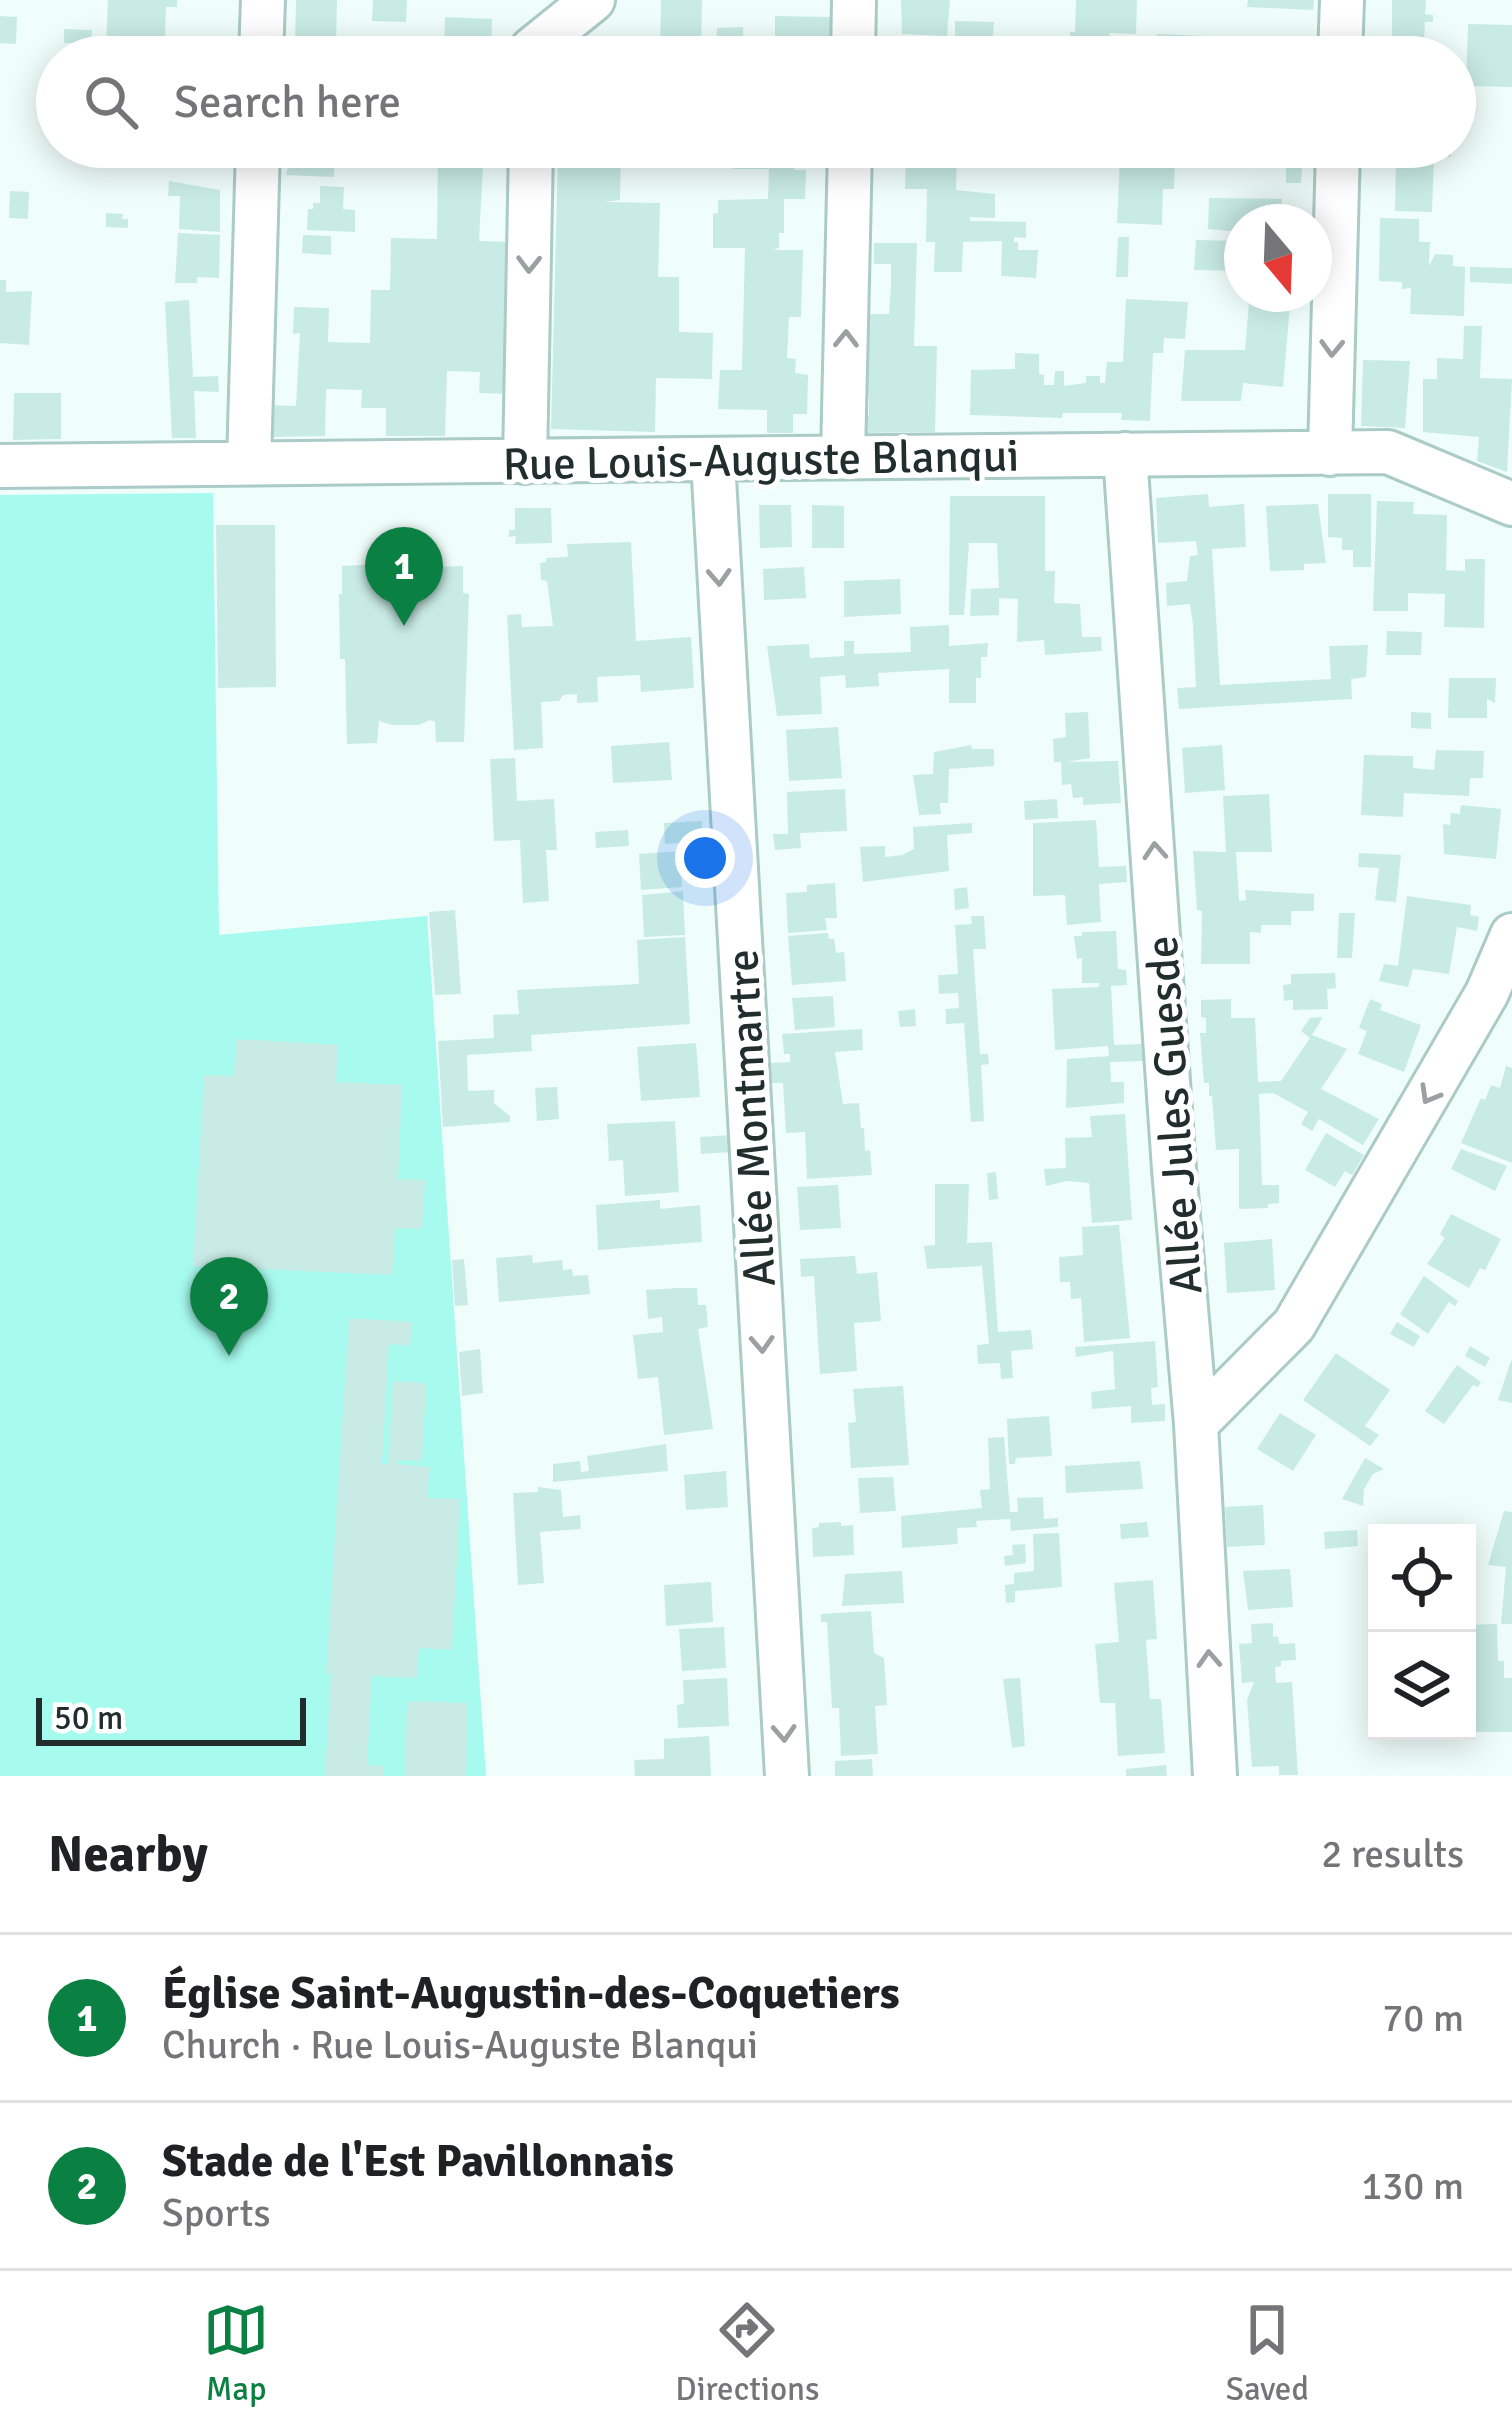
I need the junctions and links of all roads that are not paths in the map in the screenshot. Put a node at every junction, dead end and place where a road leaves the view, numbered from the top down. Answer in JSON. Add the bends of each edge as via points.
{"nodes":[{"id":1,"x":263,"y":0,"type":"edge"},
{"id":2,"x":593,"y":0,"type":"edge"},
{"id":3,"x":854,"y":0,"type":"edge"},
{"id":4,"x":1342,"y":0,"type":"edge"},
{"id":5,"x":262,"y":36,"type":"edge"},
{"id":6,"x":548,"y":36,"type":"edge"},
{"id":7,"x":853,"y":36,"type":"edge"},
{"id":8,"x":1341,"y":36,"type":"edge"},
{"id":9,"x":258,"y":168,"type":"edge"},
{"id":10,"x":531,"y":168,"type":"edge"},
{"id":11,"x":850,"y":168,"type":"edge"},
{"id":12,"x":1337,"y":168,"type":"edge"},
{"id":13,"x":1125,"y":454,"type":"junction"},
{"id":14,"x":1330,"y":454,"type":"junction"},
{"id":15,"x":843,"y":456,"type":"junction"},
{"id":16,"x":713,"y":460,"type":"junction"},
{"id":17,"x":526,"y":462,"type":"junction"},
{"id":18,"x":249,"y":463,"type":"junction"},
{"id":19,"x":0,"y":466,"type":"edge"},
{"id":20,"x":1512,"y":504,"type":"edge"},
{"id":21,"x":1512,"y":935,"type":"edge"},
{"id":22,"x":1196,"y":1424,"type":"junction"},
{"id":23,"x":787,"y":1776,"type":"edge"},
{"id":24,"x":1215,"y":1776,"type":"edge"}],
"edges":[{"from":1,"to":5,"type":"street"},
{"from":2,"to":6,"type":"street"},
{"from":3,"to":7,"type":"street"},
{"from":4,"to":8,"type":"street"},
{"from":9,"to":18,"type":"street"},
{"from":10,"to":17,"type":"street","one_way":true},
{"from":15,"to":11,"type":"street","one_way":true},
{"from":12,"to":14,"type":"street","one_way":true},
{"from":13,"to":14,"type":"street","name":"Rue Louis-Auguste Blanqui"},
{"from":13,"to":15,"type":"street","name":"Rue Louis-Auguste Blanqui"},
{"from":22,"to":13,"type":"street","name":"Allée Jules Guesde","one_way":true},
{"from":14,"to":20,"type":"street","name":"Rue Louis-Auguste Blanqui","via":[[1388,452]]},
{"from":15,"to":16,"type":"street","name":"Rue Louis-Auguste Blanqui"},
{"from":16,"to":17,"type":"street","name":"Rue Louis-Auguste Blanqui"},
{"from":16,"to":23,"type":"street","name":"Allée Montmartre","one_way":true},
{"from":17,"to":18,"type":"street","name":"Rue Louis-Auguste Blanqui"},
{"from":18,"to":19,"type":"street","name":"Rue Louis-Auguste Blanqui"},
{"from":21,"to":22,"type":"street","one_way":true,"via":[[1487,993],[1294,1325]]},
{"from":24,"to":22,"type":"street","name":"Allée Jules Guesde","one_way":true}]}
